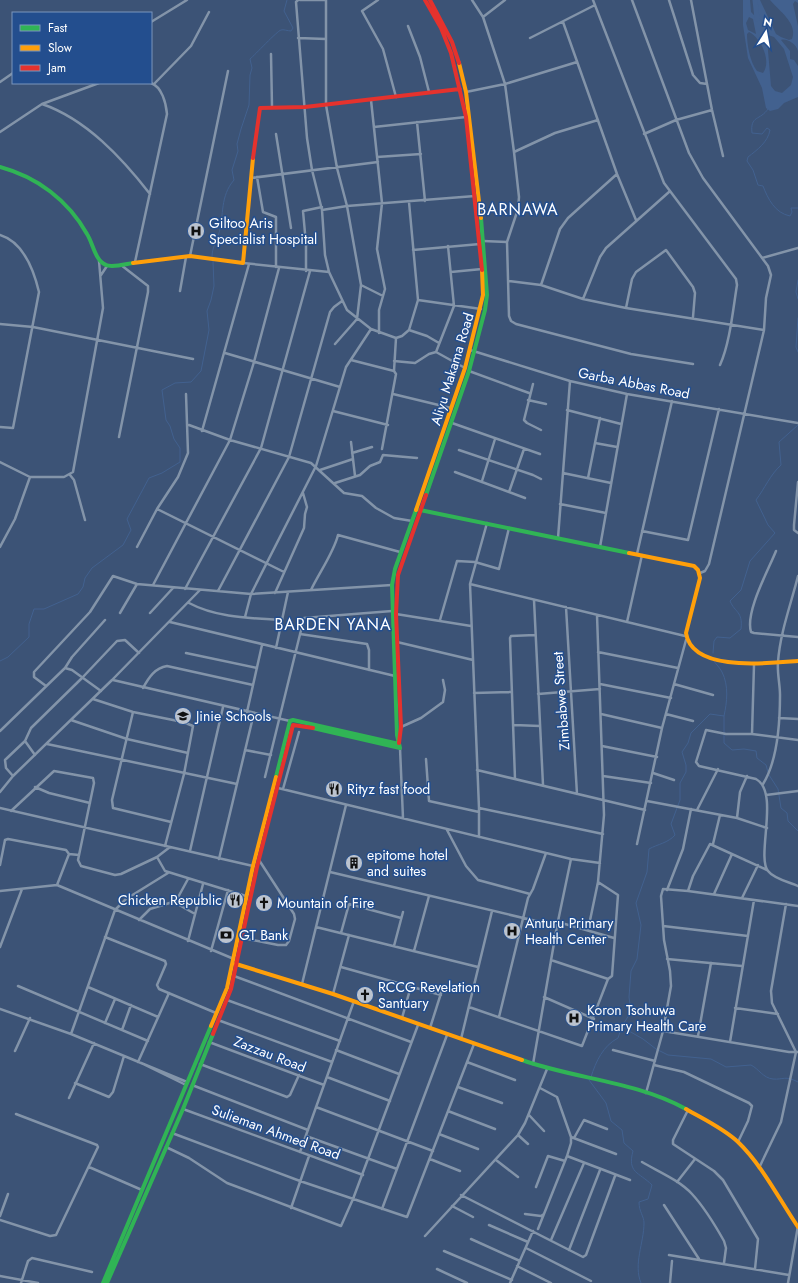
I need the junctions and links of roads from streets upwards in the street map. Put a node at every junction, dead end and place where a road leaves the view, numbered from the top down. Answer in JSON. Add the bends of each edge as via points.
{"nodes":[{"id":1,"x":187,"y":0,"type":"edge"},
{"id":2,"x":299,"y":0,"type":"edge"},
{"id":3,"x":325,"y":0,"type":"edge"},
{"id":4,"x":378,"y":0,"type":"edge"},
{"id":5,"x":425,"y":0,"type":"edge"},
{"id":6,"x":430,"y":0,"type":"edge"},
{"id":7,"x":472,"y":0,"type":"edge"},
{"id":8,"x":505,"y":0,"type":"edge"},
{"id":9,"x":593,"y":0,"type":"edge"},
{"id":10,"x":632,"y":0,"type":"edge"},
{"id":11,"x":669,"y":0,"type":"edge"},
{"id":12,"x":691,"y":0,"type":"edge"},
{"id":13,"x":595,"y":5,"type":"junction"},
{"id":14,"x":209,"y":12,"type":"dead end"},
{"id":15,"x":483,"y":17,"type":"junction"},
{"id":16,"x":152,"y":21,"type":"edge"},
{"id":17,"x":563,"y":22,"type":"junction"},
{"id":18,"x":408,"y":26,"type":"dead end"},
{"id":19,"x":298,"y":38,"type":"junction"},
{"id":20,"x":530,"y":38,"type":"dead end"},
{"id":21,"x":326,"y":39,"type":"junction"},
{"id":22,"x":271,"y":54,"type":"dead end"},
{"id":23,"x":577,"y":62,"type":"junction"},
{"id":24,"x":228,"y":72,"type":"dead end"},
{"id":25,"x":12,"y":74,"type":"edge"},
{"id":26,"x":0,"y":82,"type":"edge"},
{"id":27,"x":96,"y":84,"type":"edge"},
{"id":28,"x":153,"y":84,"type":"edge"},
{"id":29,"x":505,"y":84,"type":"junction"},
{"id":30,"x":707,"y":84,"type":"junction"},
{"id":31,"x":460,"y":89,"type":"junction"},
{"id":32,"x":466,"y":92,"type":"junction"},
{"id":33,"x":429,"y":93,"type":"junction"},
{"id":34,"x":396,"y":97,"type":"junction"},
{"id":35,"x":52,"y":99,"type":"junction"},
{"id":36,"x":371,"y":100,"type":"junction"},
{"id":37,"x":42,"y":104,"type":"junction"},
{"id":38,"x":326,"y":105,"type":"junction"},
{"id":39,"x":272,"y":107,"type":"junction"},
{"id":40,"x":305,"y":107,"type":"junction"},
{"id":41,"x":55,"y":108,"type":"junction"},
{"id":42,"x":712,"y":110,"type":"junction"},
{"id":43,"x":466,"y":117,"type":"junction"},
{"id":44,"x":598,"y":120,"type":"junction"},
{"id":45,"x":676,"y":120,"type":"junction"},
{"id":46,"x":417,"y":122,"type":"junction"},
{"id":47,"x":374,"y":127,"type":"junction"},
{"id":48,"x":0,"y":132,"type":"edge"},
{"id":49,"x":276,"y":134,"type":"dead end"},
{"id":50,"x":644,"y":134,"type":"junction"},
{"id":51,"x":514,"y":152,"type":"junction"},
{"id":52,"x":421,"y":154,"type":"junction"},
{"id":53,"x":472,"y":154,"type":"junction"},
{"id":54,"x":723,"y":156,"type":"dead end"},
{"id":55,"x":377,"y":157,"type":"junction"},
{"id":56,"x":378,"y":162,"type":"junction"},
{"id":57,"x":0,"y":167,"type":"edge"},
{"id":58,"x":337,"y":168,"type":"junction"},
{"id":59,"x":312,"y":170,"type":"junction"},
{"id":60,"x":281,"y":174,"type":"junction"},
{"id":61,"x":617,"y":174,"type":"junction"},
{"id":62,"x":257,"y":177,"type":"junction"},
{"id":63,"x":250,"y":178,"type":"junction"},
{"id":64,"x":669,"y":192,"type":"junction"},
{"id":65,"x":150,"y":194,"type":"junction"},
{"id":66,"x":475,"y":196,"type":"junction"},
{"id":67,"x":426,"y":201,"type":"junction"},
{"id":68,"x":409,"y":202,"type":"junction"},
{"id":69,"x":382,"y":204,"type":"junction"},
{"id":70,"x":347,"y":206,"type":"junction"},
{"id":71,"x":322,"y":208,"type":"junction"},
{"id":72,"x":636,"y":220,"type":"junction"},
{"id":73,"x":291,"y":228,"type":"dead end"},
{"id":74,"x":0,"y":235,"type":"edge"},
{"id":75,"x":507,"y":242,"type":"junction"},
{"id":76,"x":482,"y":243,"type":"junction"},
{"id":77,"x":448,"y":246,"type":"junction"},
{"id":78,"x":798,"y":248,"type":"edge"},
{"id":79,"x":413,"y":250,"type":"junction"},
{"id":80,"x":188,"y":256,"type":"junction"},
{"id":81,"x":762,"y":258,"type":"junction"},
{"id":82,"x":99,"y":261,"type":"junction"},
{"id":83,"x":135,"y":262,"type":"junction"},
{"id":84,"x":243,"y":263,"type":"junction"},
{"id":85,"x":128,"y":264,"type":"junction"},
{"id":86,"x":249,"y":264,"type":"junction"},
{"id":87,"x":121,"y":265,"type":"junction"},
{"id":88,"x":106,"y":266,"type":"junction"},
{"id":89,"x":277,"y":267,"type":"junction"},
{"id":90,"x":482,"y":269,"type":"junction"},
{"id":91,"x":306,"y":271,"type":"junction"},
{"id":92,"x":310,"y":271,"type":"junction"},
{"id":93,"x":130,"y":272,"type":"junction"},
{"id":94,"x":329,"y":272,"type":"junction"},
{"id":95,"x":451,"y":272,"type":"junction"},
{"id":96,"x":100,"y":275,"type":"junction"},
{"id":97,"x":509,"y":281,"type":"junction"},
{"id":98,"x":361,"y":285,"type":"junction"},
{"id":99,"x":541,"y":285,"type":"junction"},
{"id":100,"x":180,"y":292,"type":"dead end"},
{"id":101,"x":383,"y":296,"type":"junction"},
{"id":102,"x":418,"y":300,"type":"junction"},
{"id":103,"x":583,"y":300,"type":"junction"},
{"id":104,"x":342,"y":301,"type":"junction"},
{"id":105,"x":454,"y":306,"type":"junction"},
{"id":106,"x":626,"y":308,"type":"junction"},
{"id":107,"x":481,"y":309,"type":"junction"},
{"id":108,"x":692,"y":318,"type":"junction"},
{"id":109,"x":357,"y":319,"type":"junction"},
{"id":110,"x":0,"y":324,"type":"edge"},
{"id":111,"x":730,"y":325,"type":"junction"},
{"id":112,"x":33,"y":327,"type":"junction"},
{"id":113,"x":371,"y":329,"type":"junction"},
{"id":114,"x":409,"y":330,"type":"junction"},
{"id":115,"x":764,"y":330,"type":"junction"},
{"id":116,"x":379,"y":333,"type":"junction"},
{"id":117,"x":396,"y":338,"type":"junction"},
{"id":118,"x":98,"y":339,"type":"junction"},
{"id":119,"x":439,"y":343,"type":"junction"},
{"id":120,"x":335,"y":344,"type":"dead end"},
{"id":121,"x":137,"y":348,"type":"junction"},
{"id":122,"x":472,"y":351,"type":"junction"},
{"id":123,"x":436,"y":352,"type":"junction"},
{"id":124,"x":225,"y":353,"type":"junction"},
{"id":125,"x":193,"y":359,"type":"dead end"},
{"id":126,"x":351,"y":360,"type":"junction"},
{"id":127,"x":394,"y":361,"type":"junction"},
{"id":128,"x":254,"y":362,"type":"junction"},
{"id":129,"x":693,"y":364,"type":"dead end"},
{"id":130,"x":720,"y":365,"type":"dead end"},
{"id":131,"x":467,"y":369,"type":"junction"},
{"id":132,"x":282,"y":370,"type":"junction"},
{"id":133,"x":394,"y":371,"type":"junction"},
{"id":134,"x":312,"y":379,"type":"junction"},
{"id":135,"x":570,"y":381,"type":"junction"},
{"id":136,"x":533,"y":384,"type":"dead end"},
{"id":137,"x":340,"y":386,"type":"junction"},
{"id":138,"x":529,"y":393,"type":"junction"},
{"id":139,"x":186,"y":394,"type":"dead end"},
{"id":140,"x":393,"y":394,"type":"junction"},
{"id":141,"x":627,"y":394,"type":"junction"},
{"id":142,"x":528,"y":400,"type":"junction"},
{"id":143,"x":672,"y":401,"type":"junction"},
{"id":144,"x":546,"y":404,"type":"dead end"},
{"id":145,"x":452,"y":408,"type":"junction"},
{"id":146,"x":719,"y":409,"type":"junction"},
{"id":147,"x":567,"y":410,"type":"junction"},
{"id":148,"x":333,"y":411,"type":"junction"},
{"id":149,"x":744,"y":413,"type":"junction"},
{"id":150,"x":600,"y":418,"type":"junction"},
{"id":151,"x":796,"y":422,"type":"edge"},
{"id":152,"x":452,"y":424,"type":"junction"},
{"id":153,"x":621,"y":424,"type":"junction"},
{"id":154,"x":189,"y":425,"type":"junction"},
{"id":155,"x":388,"y":425,"type":"junction"},
{"id":156,"x":0,"y":428,"type":"edge"},
{"id":157,"x":541,"y":430,"type":"dead end"},
{"id":158,"x":202,"y":431,"type":"junction"},
{"id":159,"x":119,"y":437,"type":"dead end"},
{"id":160,"x":495,"y":439,"type":"junction"},
{"id":161,"x":230,"y":440,"type":"junction"},
{"id":162,"x":351,"y":442,"type":"dead end"},
{"id":163,"x":595,"y":443,"type":"junction"},
{"id":164,"x":372,"y":447,"type":"dead end"},
{"id":165,"x":617,"y":447,"type":"junction"},
{"id":166,"x":260,"y":448,"type":"junction"},
{"id":167,"x":382,"y":449,"type":"dead end"},
{"id":168,"x":524,"y":449,"type":"junction"},
{"id":169,"x":459,"y":450,"type":"dead end"},
{"id":170,"x":352,"y":453,"type":"junction"},
{"id":171,"x":540,"y":454,"type":"dead end"},
{"id":172,"x":289,"y":457,"type":"junction"},
{"id":173,"x":417,"y":458,"type":"dead end"},
{"id":174,"x":353,"y":459,"type":"junction"},
{"id":175,"x":488,"y":460,"type":"junction"},
{"id":176,"x":0,"y":462,"type":"edge"},
{"id":177,"x":316,"y":466,"type":"junction"},
{"id":178,"x":320,"y":470,"type":"junction"},
{"id":179,"x":517,"y":470,"type":"junction"},
{"id":180,"x":454,"y":472,"type":"dead end"},
{"id":181,"x":563,"y":473,"type":"junction"},
{"id":182,"x":70,"y":475,"type":"junction"},
{"id":183,"x":355,"y":476,"type":"junction"},
{"id":184,"x":30,"y":477,"type":"junction"},
{"id":185,"x":588,"y":478,"type":"junction"},
{"id":186,"x":541,"y":479,"type":"dead end"},
{"id":187,"x":482,"y":481,"type":"junction"},
{"id":188,"x":798,"y":482,"type":"edge"},
{"id":189,"x":335,"y":483,"type":"junction"},
{"id":190,"x":611,"y":483,"type":"junction"},
{"id":191,"x":303,"y":492,"type":"junction"},
{"id":192,"x":509,"y":492,"type":"junction"},
{"id":193,"x":525,"y":498,"type":"dead end"},
{"id":194,"x":560,"y":504,"type":"junction"},
{"id":195,"x":156,"y":509,"type":"junction"},
{"id":196,"x":419,"y":509,"type":"junction"},
{"id":197,"x":606,"y":513,"type":"junction"},
{"id":198,"x":85,"y":520,"type":"dead end"},
{"id":199,"x":413,"y":521,"type":"junction"},
{"id":200,"x":487,"y":523,"type":"junction"},
{"id":201,"x":185,"y":524,"type":"junction"},
{"id":202,"x":509,"y":528,"type":"junction"},
{"id":203,"x":642,"y":531,"type":"junction"},
{"id":204,"x":798,"y":533,"type":"edge"},
{"id":205,"x":212,"y":538,"type":"junction"},
{"id":206,"x":558,"y":538,"type":"junction"},
{"id":207,"x":0,"y":546,"type":"edge"},
{"id":208,"x":137,"y":547,"type":"dead end"},
{"id":209,"x":600,"y":547,"type":"junction"},
{"id":210,"x":240,"y":551,"type":"junction"},
{"id":211,"x":776,"y":551,"type":"dead end"},
{"id":212,"x":400,"y":552,"type":"junction"},
{"id":213,"x":639,"y":554,"type":"junction"},
{"id":214,"x":475,"y":562,"type":"junction"},
{"id":215,"x":266,"y":563,"type":"junction"},
{"id":216,"x":284,"y":572,"type":"junction"},
{"id":217,"x":700,"y":573,"type":"junction"},
{"id":218,"x":798,"y":576,"type":"edge"},
{"id":219,"x":137,"y":584,"type":"junction"},
{"id":220,"x":470,"y":584,"type":"junction"},
{"id":221,"x":392,"y":585,"type":"junction"},
{"id":222,"x":153,"y":586,"type":"junction"},
{"id":223,"x":173,"y":588,"type":"junction"},
{"id":224,"x":185,"y":589,"type":"junction"},
{"id":225,"x":200,"y":590,"type":"junction"},
{"id":226,"x":311,"y":590,"type":"junction"},
{"id":227,"x":218,"y":592,"type":"junction"},
{"id":228,"x":288,"y":592,"type":"junction"},
{"id":229,"x":275,"y":593,"type":"junction"},
{"id":230,"x":251,"y":594,"type":"junction"},
{"id":231,"x":534,"y":600,"type":"junction"},
{"id":232,"x":189,"y":603,"type":"junction"},
{"id":233,"x":566,"y":608,"type":"junction"},
{"id":234,"x":394,"y":612,"type":"junction"},
{"id":235,"x":120,"y":613,"type":"dead end"},
{"id":236,"x":150,"y":613,"type":"dead end"},
{"id":237,"x":597,"y":615,"type":"junction"},
{"id":238,"x":245,"y":618,"type":"junction"},
{"id":239,"x":105,"y":620,"type":"dead end"},
{"id":240,"x":282,"y":620,"type":"junction"},
{"id":241,"x":440,"y":620,"type":"junction"},
{"id":242,"x":170,"y":622,"type":"junction"},
{"id":243,"x":627,"y":622,"type":"junction"},
{"id":244,"x":471,"y":626,"type":"junction"},
{"id":245,"x":300,"y":634,"type":"junction"},
{"id":246,"x":782,"y":634,"type":"junction"},
{"id":247,"x":535,"y":635,"type":"junction"},
{"id":248,"x":798,"y":637,"type":"edge"},
{"id":249,"x":686,"y":638,"type":"junction"},
{"id":250,"x":398,"y":642,"type":"junction"},
{"id":251,"x":262,"y":645,"type":"junction"},
{"id":252,"x":276,"y":648,"type":"junction"},
{"id":253,"x":598,"y":652,"type":"junction"},
{"id":254,"x":139,"y":653,"type":"junction"},
{"id":255,"x":186,"y":653,"type":"dead end"},
{"id":256,"x":295,"y":653,"type":"junction"},
{"id":257,"x":473,"y":660,"type":"junction"},
{"id":258,"x":798,"y":661,"type":"edge"},
{"id":259,"x":778,"y":662,"type":"junction"},
{"id":260,"x":754,"y":665,"type":"junction"},
{"id":261,"x":65,"y":668,"type":"junction"},
{"id":262,"x":257,"y":668,"type":"junction"},
{"id":263,"x":678,"y":668,"type":"junction"},
{"id":264,"x":369,"y":670,"type":"junction"},
{"id":265,"x":395,"y":676,"type":"junction"},
{"id":266,"x":82,"y":678,"type":"junction"},
{"id":267,"x":112,"y":680,"type":"junction"},
{"id":268,"x":443,"y":680,"type":"dead end"},
{"id":269,"x":600,"y":684,"type":"junction"},
{"id":270,"x":674,"y":684,"type":"junction"},
{"id":271,"x":253,"y":685,"type":"junction"},
{"id":272,"x":46,"y":686,"type":"junction"},
{"id":273,"x":143,"y":688,"type":"junction"},
{"id":274,"x":600,"y":689,"type":"junction"},
{"id":275,"x":101,"y":691,"type":"junction"},
{"id":276,"x":571,"y":691,"type":"junction"},
{"id":277,"x":512,"y":692,"type":"junction"},
{"id":278,"x":474,"y":693,"type":"junction"},
{"id":279,"x":538,"y":694,"type":"junction"},
{"id":280,"x":713,"y":695,"type":"dead end"},
{"id":281,"x":671,"y":698,"type":"junction"},
{"id":282,"x":93,"y":699,"type":"junction"},
{"id":283,"x":223,"y":707,"type":"junction"},
{"id":284,"x":133,"y":712,"type":"junction"},
{"id":285,"x":248,"y":712,"type":"junction"},
{"id":286,"x":254,"y":713,"type":"junction"},
{"id":287,"x":601,"y":714,"type":"junction"},
{"id":288,"x":666,"y":714,"type":"junction"},
{"id":289,"x":779,"y":718,"type":"junction"},
{"id":290,"x":279,"y":719,"type":"junction"},
{"id":291,"x":798,"y":719,"type":"edge"},
{"id":292,"x":71,"y":720,"type":"junction"},
{"id":293,"x":290,"y":721,"type":"junction"},
{"id":294,"x":693,"y":721,"type":"dead end"},
{"id":295,"x":514,"y":725,"type":"junction"},
{"id":296,"x":401,"y":726,"type":"junction"},
{"id":297,"x":540,"y":726,"type":"junction"},
{"id":298,"x":662,"y":728,"type":"junction"},
{"id":299,"x":325,"y":729,"type":"junction"},
{"id":300,"x":0,"y":731,"type":"edge"},
{"id":301,"x":299,"y":732,"type":"dead end"},
{"id":302,"x":752,"y":734,"type":"junction"},
{"id":303,"x":777,"y":736,"type":"junction"},
{"id":304,"x":127,"y":739,"type":"junction"},
{"id":305,"x":798,"y":740,"type":"edge"},
{"id":306,"x":25,"y":741,"type":"junction"},
{"id":307,"x":47,"y":744,"type":"junction"},
{"id":308,"x":399,"y":746,"type":"junction"},
{"id":309,"x":602,"y":746,"type":"junction"},
{"id":310,"x":245,"y":750,"type":"junction"},
{"id":311,"x":188,"y":753,"type":"junction"},
{"id":312,"x":35,"y":755,"type":"junction"},
{"id":313,"x":270,"y":755,"type":"junction"},
{"id":314,"x":657,"y":757,"type":"junction"},
{"id":315,"x":426,"y":759,"type":"dead end"},
{"id":316,"x":122,"y":760,"type":"junction"},
{"id":317,"x":718,"y":769,"type":"junction"},
{"id":318,"x":478,"y":770,"type":"junction"},
{"id":319,"x":653,"y":773,"type":"junction"},
{"id":320,"x":184,"y":774,"type":"junction"},
{"id":321,"x":13,"y":776,"type":"junction"},
{"id":322,"x":603,"y":776,"type":"junction"},
{"id":323,"x":747,"y":776,"type":"junction"},
{"id":324,"x":265,"y":777,"type":"dead end"},
{"id":325,"x":207,"y":779,"type":"junction"},
{"id":326,"x":515,"y":779,"type":"junction"},
{"id":327,"x":674,"y":780,"type":"dead end"},
{"id":328,"x":651,"y":783,"type":"junction"},
{"id":329,"x":237,"y":784,"type":"junction"},
{"id":330,"x":763,"y":784,"type":"junction"},
{"id":331,"x":543,"y":785,"type":"junction"},
{"id":332,"x":35,"y":788,"type":"junction"},
{"id":333,"x":281,"y":788,"type":"junction"},
{"id":334,"x":798,"y":791,"type":"edge"},
{"id":335,"x":0,"y":792,"type":"edge"},
{"id":336,"x":577,"y":794,"type":"junction"},
{"id":337,"x":766,"y":795,"type":"junction"},
{"id":338,"x":604,"y":800,"type":"junction"},
{"id":339,"x":647,"y":801,"type":"junction"},
{"id":340,"x":90,"y":803,"type":"junction"},
{"id":341,"x":346,"y":805,"type":"junction"},
{"id":342,"x":0,"y":808,"type":"edge"},
{"id":343,"x":479,"y":808,"type":"junction"},
{"id":344,"x":691,"y":809,"type":"junction"},
{"id":345,"x":646,"y":810,"type":"junction"},
{"id":346,"x":698,"y":810,"type":"junction"},
{"id":347,"x":11,"y":811,"type":"junction"},
{"id":348,"x":269,"y":812,"type":"junction"},
{"id":349,"x":479,"y":812,"type":"junction"},
{"id":350,"x":720,"y":814,"type":"junction"},
{"id":351,"x":403,"y":818,"type":"junction"},
{"id":352,"x":737,"y":818,"type":"junction"},
{"id":353,"x":171,"y":822,"type":"junction"},
{"id":354,"x":84,"y":827,"type":"junction"},
{"id":355,"x":767,"y":828,"type":"junction"},
{"id":356,"x":447,"y":829,"type":"junction"},
{"id":357,"x":603,"y":834,"type":"junction"},
{"id":358,"x":478,"y":837,"type":"junction"},
{"id":359,"x":637,"y":844,"type":"dead end"},
{"id":360,"x":713,"y":844,"type":"junction"},
{"id":361,"x":165,"y":846,"type":"junction"},
{"id":362,"x":170,"y":847,"type":"junction"},
{"id":363,"x":190,"y":851,"type":"junction"},
{"id":364,"x":546,"y":853,"type":"junction"},
{"id":365,"x":69,"y":854,"type":"junction"},
{"id":366,"x":732,"y":854,"type":"junction"},
{"id":367,"x":79,"y":855,"type":"junction"},
{"id":368,"x":157,"y":857,"type":"junction"},
{"id":369,"x":219,"y":859,"type":"junction"},
{"id":370,"x":571,"y":859,"type":"junction"},
{"id":371,"x":259,"y":860,"type":"junction"},
{"id":372,"x":600,"y":863,"type":"junction"},
{"id":373,"x":0,"y":865,"type":"edge"},
{"id":374,"x":765,"y":865,"type":"junction"},
{"id":375,"x":253,"y":866,"type":"junction"},
{"id":376,"x":759,"y":866,"type":"junction"},
{"id":377,"x":767,"y":870,"type":"junction"},
{"id":378,"x":330,"y":872,"type":"junction"},
{"id":379,"x":168,"y":873,"type":"junction"},
{"id":380,"x":188,"y":879,"type":"junction"},
{"id":381,"x":598,"y":882,"type":"junction"},
{"id":382,"x":203,"y":884,"type":"junction"},
{"id":383,"x":57,"y":885,"type":"junction"},
{"id":384,"x":798,"y":886,"type":"edge"},
{"id":385,"x":22,"y":889,"type":"junction"},
{"id":386,"x":228,"y":890,"type":"junction"},
{"id":387,"x":667,"y":890,"type":"junction"},
{"id":388,"x":0,"y":891,"type":"edge"},
{"id":389,"x":688,"y":891,"type":"junction"},
{"id":390,"x":530,"y":894,"type":"junction"},
{"id":391,"x":714,"y":894,"type":"junction"},
{"id":392,"x":247,"y":896,"type":"junction"},
{"id":393,"x":429,"y":896,"type":"junction"},
{"id":394,"x":742,"y":898,"type":"junction"},
{"id":395,"x":754,"y":900,"type":"junction"},
{"id":396,"x":174,"y":902,"type":"junction"},
{"id":397,"x":786,"y":904,"type":"junction"},
{"id":398,"x":798,"y":906,"type":"edge"},
{"id":399,"x":115,"y":910,"type":"junction"},
{"id":400,"x":492,"y":911,"type":"junction"},
{"id":401,"x":403,"y":912,"type":"dead end"},
{"id":402,"x":195,"y":914,"type":"junction"},
{"id":403,"x":401,"y":918,"type":"junction"},
{"id":404,"x":522,"y":918,"type":"junction"},
{"id":405,"x":139,"y":920,"type":"junction"},
{"id":406,"x":558,"y":922,"type":"junction"},
{"id":407,"x":557,"y":926,"type":"junction"},
{"id":408,"x":663,"y":926,"type":"junction"},
{"id":409,"x":316,"y":927,"type":"junction"},
{"id":410,"x":588,"y":930,"type":"junction"},
{"id":411,"x":0,"y":933,"type":"edge"},
{"id":412,"x":5,"y":933,"type":"junction"},
{"id":413,"x":341,"y":933,"type":"junction"},
{"id":414,"x":349,"y":935,"type":"junction"},
{"id":415,"x":748,"y":936,"type":"junction"},
{"id":416,"x":105,"y":937,"type":"junction"},
{"id":417,"x":242,"y":938,"type":"junction"},
{"id":418,"x":614,"y":938,"type":"junction"},
{"id":419,"x":188,"y":941,"type":"junction"},
{"id":420,"x":394,"y":946,"type":"junction"},
{"id":421,"x":0,"y":947,"type":"edge"},
{"id":422,"x":211,"y":951,"type":"junction"},
{"id":423,"x":414,"y":951,"type":"junction"},
{"id":424,"x":667,"y":958,"type":"junction"},
{"id":425,"x":551,"y":960,"type":"junction"},
{"id":426,"x":235,"y":962,"type":"junction"},
{"id":427,"x":711,"y":963,"type":"junction"},
{"id":428,"x":743,"y":966,"type":"junction"},
{"id":429,"x":341,"y":967,"type":"junction"},
{"id":430,"x":478,"y":967,"type":"junction"},
{"id":431,"x":234,"y":976,"type":"junction"},
{"id":432,"x":608,"y":979,"type":"junction"},
{"id":433,"x":302,"y":984,"type":"junction"},
{"id":434,"x":18,"y":986,"type":"dead end"},
{"id":435,"x":411,"y":986,"type":"junction"},
{"id":436,"x":88,"y":987,"type":"junction"},
{"id":437,"x":443,"y":987,"type":"dead end"},
{"id":438,"x":169,"y":993,"type":"junction"},
{"id":439,"x":333,"y":994,"type":"junction"},
{"id":440,"x":440,"y":995,"type":"junction"},
{"id":441,"x":544,"y":997,"type":"junction"},
{"id":442,"x":115,"y":999,"type":"junction"},
{"id":443,"x":227,"y":1000,"type":"junction"},
{"id":444,"x":354,"y":1002,"type":"junction"},
{"id":445,"x":131,"y":1005,"type":"junction"},
{"id":446,"x":469,"y":1006,"type":"junction"},
{"id":447,"x":736,"y":1008,"type":"junction"},
{"id":448,"x":0,"y":1009,"type":"edge"},
{"id":449,"x":79,"y":1012,"type":"junction"},
{"id":450,"x":216,"y":1013,"type":"junction"},
{"id":451,"x":778,"y":1014,"type":"junction"},
{"id":452,"x":158,"y":1017,"type":"junction"},
{"id":453,"x":30,"y":1018,"type":"junction"},
{"id":454,"x":499,"y":1018,"type":"junction"},
{"id":455,"x":348,"y":1019,"type":"junction"},
{"id":456,"x":402,"y":1019,"type":"junction"},
{"id":457,"x":594,"y":1019,"type":"junction"},
{"id":458,"x":218,"y":1020,"type":"junction"},
{"id":459,"x":105,"y":1023,"type":"junction"},
{"id":460,"x":418,"y":1025,"type":"junction"},
{"id":461,"x":430,"y":1028,"type":"junction"},
{"id":462,"x":122,"y":1030,"type":"junction"},
{"id":463,"x":663,"y":1031,"type":"junction"},
{"id":464,"x":538,"y":1032,"type":"junction"},
{"id":465,"x":71,"y":1034,"type":"junction"},
{"id":466,"x":447,"y":1035,"type":"junction"},
{"id":467,"x":698,"y":1036,"type":"junction"},
{"id":468,"x":461,"y":1039,"type":"junction"},
{"id":469,"x":148,"y":1041,"type":"junction"},
{"id":470,"x":340,"y":1041,"type":"junction"},
{"id":471,"x":209,"y":1042,"type":"junction"},
{"id":472,"x":411,"y":1042,"type":"junction"},
{"id":473,"x":730,"y":1042,"type":"junction"},
{"id":474,"x":94,"y":1043,"type":"junction"},
{"id":475,"x":474,"y":1044,"type":"junction"},
{"id":476,"x":336,"y":1050,"type":"junction"},
{"id":477,"x":612,"y":1050,"type":"dead end"},
{"id":478,"x":15,"y":1051,"type":"dead end"},
{"id":479,"x":797,"y":1052,"type":"edge"},
{"id":480,"x":124,"y":1056,"type":"junction"},
{"id":481,"x":655,"y":1060,"type":"junction"},
{"id":482,"x":138,"y":1062,"type":"junction"},
{"id":483,"x":332,"y":1062,"type":"junction"},
{"id":484,"x":467,"y":1062,"type":"junction"},
{"id":485,"x":200,"y":1064,"type":"junction"},
{"id":486,"x":533,"y":1064,"type":"junction"},
{"id":487,"x":654,"y":1065,"type":"junction"},
{"id":488,"x":547,"y":1069,"type":"junction"},
{"id":489,"x":399,"y":1074,"type":"junction"},
{"id":490,"x":299,"y":1075,"type":"junction"},
{"id":491,"x":327,"y":1077,"type":"junction"},
{"id":492,"x":515,"y":1080,"type":"dead end"},
{"id":493,"x":187,"y":1083,"type":"junction"},
{"id":494,"x":75,"y":1084,"type":"junction"},
{"id":495,"x":192,"y":1085,"type":"junction"},
{"id":496,"x":324,"y":1085,"type":"junction"},
{"id":497,"x":458,"y":1087,"type":"junction"},
{"id":498,"x":540,"y":1088,"type":"junction"},
{"id":499,"x":646,"y":1093,"type":"junction"},
{"id":500,"x":68,"y":1098,"type":"dead end"},
{"id":501,"x":390,"y":1101,"type":"junction"},
{"id":502,"x":502,"y":1103,"type":"dead end"},
{"id":503,"x":316,"y":1107,"type":"junction"},
{"id":504,"x":182,"y":1109,"type":"junction"},
{"id":505,"x":688,"y":1110,"type":"junction"},
{"id":506,"x":448,"y":1111,"type":"junction"},
{"id":507,"x":16,"y":1114,"type":"dead end"},
{"id":508,"x":529,"y":1115,"type":"junction"},
{"id":509,"x":175,"y":1121,"type":"junction"},
{"id":510,"x":379,"y":1129,"type":"junction"},
{"id":511,"x":495,"y":1129,"type":"dead end"},
{"id":512,"x":607,"y":1129,"type":"dead end"},
{"id":513,"x":308,"y":1130,"type":"junction"},
{"id":514,"x":544,"y":1131,"type":"dead end"},
{"id":515,"x":172,"y":1133,"type":"junction"},
{"id":516,"x":439,"y":1134,"type":"junction"},
{"id":517,"x":518,"y":1135,"type":"junction"},
{"id":518,"x":306,"y":1136,"type":"junction"},
{"id":519,"x":572,"y":1137,"type":"junction"},
{"id":520,"x":407,"y":1140,"type":"junction"},
{"id":521,"x":738,"y":1142,"type":"junction"},
{"id":522,"x":528,"y":1144,"type":"dead end"},
{"id":523,"x":165,"y":1146,"type":"junction"},
{"id":524,"x":478,"y":1149,"type":"dead end"},
{"id":525,"x":433,"y":1151,"type":"junction"},
{"id":526,"x":300,"y":1152,"type":"junction"},
{"id":527,"x":616,"y":1154,"type":"dead end"},
{"id":528,"x":309,"y":1156,"type":"junction"},
{"id":529,"x":567,"y":1156,"type":"junction"},
{"id":530,"x":368,"y":1159,"type":"junction"},
{"id":531,"x":430,"y":1159,"type":"junction"},
{"id":532,"x":695,"y":1159,"type":"junction"},
{"id":533,"x":496,"y":1160,"type":"junction"},
{"id":534,"x":565,"y":1161,"type":"junction"},
{"id":535,"x":642,"y":1162,"type":"dead end"},
{"id":536,"x":584,"y":1163,"type":"junction"},
{"id":537,"x":89,"y":1167,"type":"junction"},
{"id":538,"x":759,"y":1168,"type":"junction"},
{"id":539,"x":397,"y":1169,"type":"junction"},
{"id":540,"x":600,"y":1170,"type":"junction"},
{"id":541,"x":460,"y":1171,"type":"dead end"},
{"id":542,"x":363,"y":1174,"type":"junction"},
{"id":543,"x":615,"y":1176,"type":"junction"},
{"id":544,"x":518,"y":1177,"type":"dead end"},
{"id":545,"x":630,"y":1180,"type":"dead end"},
{"id":546,"x":300,"y":1181,"type":"junction"},
{"id":547,"x":676,"y":1182,"type":"junction"},
{"id":548,"x":536,"y":1187,"type":"dead end"},
{"id":549,"x":143,"y":1190,"type":"junction"},
{"id":550,"x":8,"y":1194,"type":"dead end"},
{"id":551,"x":461,"y":1195,"type":"junction"},
{"id":552,"x":353,"y":1199,"type":"junction"},
{"id":553,"x":664,"y":1205,"type":"dead end"},
{"id":554,"x":452,"y":1206,"type":"junction"},
{"id":555,"x":291,"y":1208,"type":"junction"},
{"id":556,"x":382,"y":1208,"type":"junction"},
{"id":557,"x":546,"y":1212,"type":"junction"},
{"id":558,"x":525,"y":1214,"type":"dead end"},
{"id":559,"x":0,"y":1216,"type":"edge"},
{"id":560,"x":472,"y":1217,"type":"dead end"},
{"id":561,"x":0,"y":1220,"type":"edge"},
{"id":562,"x":488,"y":1225,"type":"dead end"},
{"id":563,"x":798,"y":1227,"type":"edge"},
{"id":564,"x":538,"y":1229,"type":"dead end"},
{"id":565,"x":533,"y":1232,"type":"junction"},
{"id":566,"x":425,"y":1236,"type":"dead end"},
{"id":567,"x":471,"y":1239,"type":"dead end"},
{"id":568,"x":551,"y":1240,"type":"junction"},
{"id":569,"x":528,"y":1242,"type":"junction"},
{"id":570,"x":526,"y":1248,"type":"junction"},
{"id":571,"x":569,"y":1250,"type":"junction"},
{"id":572,"x":444,"y":1251,"type":"dead end"},
{"id":573,"x":669,"y":1255,"type":"dead end"},
{"id":574,"x":700,"y":1259,"type":"junction"},
{"id":575,"x":520,"y":1261,"type":"junction"},
{"id":576,"x":672,"y":1261,"type":"dead end"},
{"id":577,"x":724,"y":1263,"type":"junction"},
{"id":578,"x":518,"y":1266,"type":"junction"},
{"id":579,"x":437,"y":1269,"type":"dead end"},
{"id":580,"x":755,"y":1269,"type":"junction"},
{"id":581,"x":92,"y":1272,"type":"dead end"},
{"id":582,"x":789,"y":1275,"type":"junction"},
{"id":583,"x":0,"y":1276,"type":"edge"},
{"id":584,"x":511,"y":1281,"type":"edge"},
{"id":585,"x":591,"y":1281,"type":"dead end"},
{"id":586,"x":22,"y":1282,"type":"edge"},
{"id":587,"x":38,"y":1283,"type":"edge"},
{"id":588,"x":103,"y":1283,"type":"edge"},
{"id":589,"x":107,"y":1283,"type":"edge"},
{"id":590,"x":467,"y":1283,"type":"edge"},
{"id":591,"x":551,"y":1283,"type":"edge"},
{"id":592,"x":670,"y":1283,"type":"edge"},
{"id":593,"x":788,"y":1283,"type":"edge"}],
"edges":[{"from":1,"to":16,"type":"street"},
{"from":2,"to":3,"type":"street"},
{"from":2,"to":19,"type":"street","via":[[296,2]]},
{"from":3,"to":21,"type":"street"},
{"from":4,"to":34,"type":"street","via":[[362,11],[383,49]]},
{"from":5,"to":31,"type":"street","name":"Aliyu Makama Road","via":[[452,53]]},
{"from":6,"to":32,"type":"street","name":"Aliyu Makama Road","via":[[452,42]]},
{"from":7,"to":15,"type":"street"},
{"from":8,"to":15,"type":"street"},
{"from":9,"to":13,"type":"street"},
{"from":10,"to":45,"type":"street"},
{"from":11,"to":30,"type":"street","via":[[693,75],[700,83]]},
{"from":12,"to":30,"type":"street"},
{"from":13,"to":17,"type":"street"},
{"from":13,"to":50,"type":"street"},
{"from":14,"to":28,"type":"street","via":[[191,46]]},
{"from":15,"to":29,"type":"street"},
{"from":17,"to":20,"type":"street"},
{"from":17,"to":23,"type":"street"},
{"from":18,"to":33,"type":"street","via":[[420,57]]},
{"from":19,"to":21,"type":"street"},
{"from":19,"to":40,"type":"street"},
{"from":21,"to":38,"type":"street"},
{"from":22,"to":39,"type":"street"},
{"from":23,"to":29,"type":"street"},
{"from":23,"to":44,"type":"street"},
{"from":24,"to":80,"type":"street"},
{"from":25,"to":26,"type":"street"},
{"from":27,"to":35,"type":"street"},
{"from":28,"to":65,"type":"street","via":[[166,103],[167,114]]},
{"from":29,"to":32,"type":"street"},
{"from":29,"to":51,"type":"street"},
{"from":30,"to":42,"type":"street"},
{"from":31,"to":33,"type":"street"},
{"from":31,"to":43,"type":"street","name":"Aliyu Makama Road"},
{"from":32,"to":53,"type":"street","name":"Aliyu Makama Road"},
{"from":33,"to":34,"type":"street"},
{"from":34,"to":36,"type":"street"},
{"from":35,"to":37,"type":"street"},
{"from":35,"to":41,"type":"street"},
{"from":36,"to":38,"type":"street"},
{"from":36,"to":47,"type":"street"},
{"from":37,"to":41,"type":"street"},
{"from":37,"to":48,"type":"street"},
{"from":38,"to":40,"type":"street"},
{"from":38,"to":58,"type":"street"},
{"from":39,"to":40,"type":"street"},
{"from":39,"to":63,"type":"street","via":[[258,111]]},
{"from":40,"to":59,"type":"street"},
{"from":41,"to":65,"type":"street","via":[[97,137],[118,156]]},
{"from":42,"to":45,"type":"street"},
{"from":42,"to":54,"type":"street"},
{"from":43,"to":46,"type":"street"},
{"from":43,"to":53,"type":"street","name":"Aliyu Makama Road"},
{"from":44,"to":51,"type":"street","via":[[549,135]]},
{"from":44,"to":61,"type":"street"},
{"from":45,"to":50,"type":"street"},
{"from":45,"to":81,"type":"street","via":[[689,153],[703,178]]},
{"from":46,"to":47,"type":"street"},
{"from":46,"to":52,"type":"street"},
{"from":47,"to":55,"type":"street"},
{"from":49,"to":60,"type":"street"},
{"from":50,"to":64,"type":"street"},
{"from":51,"to":75,"type":"street","via":[[518,209]]},
{"from":52,"to":55,"type":"street"},
{"from":52,"to":67,"type":"street"},
{"from":53,"to":66,"type":"street","name":"Aliyu Makama Road"},
{"from":53,"to":76,"type":"street","name":"Aliyu Makama Road"},
{"from":55,"to":56,"type":"street"},
{"from":56,"to":58,"type":"street"},
{"from":56,"to":69,"type":"street"},
{"from":57,"to":82,"type":"street","via":[[43,185],[60,199],[75,215],[88,235]]},
{"from":58,"to":59,"type":"street"},
{"from":58,"to":70,"type":"street"},
{"from":59,"to":60,"type":"street"},
{"from":59,"to":71,"type":"street"},
{"from":60,"to":62,"type":"street"},
{"from":60,"to":73,"type":"street"},
{"from":61,"to":72,"type":"street"},
{"from":61,"to":99,"type":"street","via":[[568,218],[560,229]]},
{"from":62,"to":63,"type":"street"},
{"from":62,"to":89,"type":"street","via":[[263,212],[276,217]]},
{"from":63,"to":84,"type":"street"},
{"from":64,"to":72,"type":"street"},
{"from":64,"to":111,"type":"street","via":[[736,279]]},
{"from":65,"to":83,"type":"street"},
{"from":66,"to":67,"type":"street"},
{"from":66,"to":76,"type":"street","name":"Aliyu Makama Road"},
{"from":67,"to":68,"type":"street"},
{"from":68,"to":69,"type":"street"},
{"from":68,"to":79,"type":"street"},
{"from":69,"to":70,"type":"street"},
{"from":69,"to":101,"type":"street","via":[[377,249],[384,285]]},
{"from":70,"to":71,"type":"street"},
{"from":70,"to":98,"type":"street"},
{"from":71,"to":91,"type":"street","via":[[303,210]]},
{"from":71,"to":94,"type":"street","via":[[325,255]]},
{"from":72,"to":103,"type":"street","via":[[600,257]]},
{"from":74,"to":112,"type":"street","via":[[17,246],[34,274],[39,292]]},
{"from":75,"to":76,"type":"street"},
{"from":75,"to":97,"type":"street"},
{"from":76,"to":77,"type":"street"},
{"from":76,"to":90,"type":"street","name":"Aliyu Makama Road"},
{"from":76,"to":122,"type":"street","name":"Aliyu Makama Road","via":[[487,295]]},
{"from":77,"to":79,"type":"street"},
{"from":77,"to":95,"type":"street"},
{"from":78,"to":81,"type":"street"},
{"from":79,"to":102,"type":"street"},
{"from":80,"to":83,"type":"street"},
{"from":80,"to":84,"type":"street"},
{"from":80,"to":100,"type":"street"},
{"from":81,"to":115,"type":"street","via":[[772,275],[766,298]]},
{"from":82,"to":88,"type":"street"},
{"from":82,"to":96,"type":"street"},
{"from":83,"to":85,"type":"street"},
{"from":84,"to":86,"type":"street"},
{"from":85,"to":87,"type":"street"},
{"from":85,"to":93,"type":"street"},
{"from":86,"to":89,"type":"street"},
{"from":86,"to":124,"type":"street"},
{"from":87,"to":88,"type":"street"},
{"from":87,"to":93,"type":"street"},
{"from":88,"to":96,"type":"street"},
{"from":89,"to":91,"type":"street"},
{"from":89,"to":128,"type":"street"},
{"from":90,"to":95,"type":"street"},
{"from":90,"to":107,"type":"street","name":"Aliyu Makama Road"},
{"from":91,"to":92,"type":"street"},
{"from":92,"to":94,"type":"street"},
{"from":92,"to":132,"type":"street"},
{"from":93,"to":121,"type":"street","via":[[148,286]]},
{"from":94,"to":104,"type":"street"},
{"from":95,"to":105,"type":"street"},
{"from":96,"to":118,"type":"street","via":[[102,308]]},
{"from":97,"to":99,"type":"street"},
{"from":97,"to":129,"type":"street","via":[[509,316],[516,324],[631,354]]},
{"from":98,"to":101,"type":"street"},
{"from":98,"to":109,"type":"street"},
{"from":99,"to":103,"type":"street"},
{"from":101,"to":116,"type":"street","via":[[379,310]]},
{"from":102,"to":105,"type":"street"},
{"from":102,"to":114,"type":"street"},
{"from":103,"to":106,"type":"street"},
{"from":104,"to":109,"type":"street"},
{"from":104,"to":134,"type":"street","via":[[330,312]]},
{"from":105,"to":107,"type":"street"},
{"from":105,"to":119,"type":"street"},
{"from":106,"to":108,"type":"street"},
{"from":106,"to":108,"type":"street","via":[[636,272],[666,250],[693,287],[695,293]]},
{"from":107,"to":122,"type":"street","name":"Aliyu Makama Road"},
{"from":108,"to":111,"type":"street"},
{"from":109,"to":113,"type":"street"},
{"from":109,"to":120,"type":"street"},
{"from":110,"to":112,"type":"street"},
{"from":111,"to":115,"type":"street"},
{"from":111,"to":130,"type":"street"},
{"from":112,"to":118,"type":"street"},
{"from":112,"to":156,"type":"street","via":[[12,428]]},
{"from":113,"to":116,"type":"street"},
{"from":113,"to":126,"type":"street"},
{"from":114,"to":117,"type":"street"},
{"from":114,"to":119,"type":"street"},
{"from":115,"to":149,"type":"street"},
{"from":116,"to":117,"type":"street"},
{"from":117,"to":127,"type":"street"},
{"from":118,"to":121,"type":"street"},
{"from":118,"to":182,"type":"street","via":[[74,468]]},
{"from":119,"to":123,"type":"street"},
{"from":121,"to":125,"type":"street"},
{"from":121,"to":159,"type":"street"},
{"from":122,"to":131,"type":"street","name":"Aliyu Makama Road"},
{"from":122,"to":135,"type":"street","name":"Garba Abbas Road"},
{"from":123,"to":127,"type":"street","via":[[415,364]]},
{"from":123,"to":131,"type":"street"},
{"from":124,"to":128,"type":"street"},
{"from":124,"to":158,"type":"street"},
{"from":126,"to":133,"type":"street"},
{"from":126,"to":137,"type":"street"},
{"from":127,"to":133,"type":"street"},
{"from":128,"to":132,"type":"street"},
{"from":128,"to":161,"type":"street"},
{"from":131,"to":138,"type":"street"},
{"from":131,"to":145,"type":"street","name":"Aliyu Makama Road"},
{"from":131,"to":152,"type":"street","name":"Aliyu Makama Road"},
{"from":132,"to":134,"type":"street"},
{"from":132,"to":166,"type":"street"},
{"from":133,"to":140,"type":"street","via":[[396,377]]},
{"from":134,"to":137,"type":"street"},
{"from":134,"to":172,"type":"street"},
{"from":135,"to":141,"type":"street","name":"Garba Abbas Road"},
{"from":135,"to":147,"type":"street"},
{"from":136,"to":138,"type":"street"},
{"from":137,"to":148,"type":"street"},
{"from":138,"to":142,"type":"street"},
{"from":139,"to":154,"type":"street"},
{"from":140,"to":145,"type":"street"},
{"from":140,"to":155,"type":"street"},
{"from":141,"to":143,"type":"street","name":"Garba Abbas Road"},
{"from":141,"to":153,"type":"street"},
{"from":142,"to":144,"type":"street"},
{"from":142,"to":157,"type":"street","via":[[525,422]]},
{"from":143,"to":146,"type":"street","name":"Garba Abbas Road"},
{"from":143,"to":203,"type":"street"},
{"from":145,"to":196,"type":"street","name":"Aliyu Makama Road"},
{"from":146,"to":149,"type":"street","name":"Garba Abbas Road"},
{"from":146,"to":203,"type":"street","via":[[688,540]]},
{"from":147,"to":150,"type":"street"},
{"from":147,"to":181,"type":"street"},
{"from":148,"to":155,"type":"street"},
{"from":148,"to":177,"type":"street"},
{"from":149,"to":151,"type":"street","name":"Garba Abbas Road"},
{"from":149,"to":217,"type":"street","via":[[709,564],[705,571]]},
{"from":150,"to":153,"type":"street"},
{"from":150,"to":163,"type":"street"},
{"from":152,"to":160,"type":"street"},
{"from":152,"to":196,"type":"street","name":"Aliyu Makama Road"},
{"from":153,"to":165,"type":"street"},
{"from":154,"to":158,"type":"street"},
{"from":154,"to":195,"type":"street","via":[[188,453],[184,465]]},
{"from":155,"to":167,"type":"street"},
{"from":158,"to":161,"type":"street"},
{"from":160,"to":168,"type":"street"},
{"from":160,"to":175,"type":"street"},
{"from":161,"to":166,"type":"street"},
{"from":161,"to":201,"type":"street"},
{"from":162,"to":170,"type":"street"},
{"from":163,"to":165,"type":"street"},
{"from":163,"to":185,"type":"street"},
{"from":164,"to":170,"type":"street"},
{"from":165,"to":190,"type":"street"},
{"from":166,"to":172,"type":"street"},
{"from":166,"to":205,"type":"street"},
{"from":168,"to":171,"type":"street"},
{"from":168,"to":179,"type":"street"},
{"from":169,"to":175,"type":"street"},
{"from":170,"to":174,"type":"street"},
{"from":172,"to":177,"type":"street"},
{"from":172,"to":210,"type":"street"},
{"from":173,"to":183,"type":"street","via":[[383,455],[380,462]]},
{"from":174,"to":178,"type":"street"},
{"from":174,"to":183,"type":"street"},
{"from":175,"to":179,"type":"street"},
{"from":175,"to":187,"type":"street"},
{"from":176,"to":184,"type":"street"},
{"from":177,"to":178,"type":"street"},
{"from":177,"to":191,"type":"street"},
{"from":178,"to":189,"type":"street"},
{"from":179,"to":186,"type":"street"},
{"from":179,"to":192,"type":"street"},
{"from":180,"to":187,"type":"street"},
{"from":181,"to":185,"type":"street"},
{"from":181,"to":194,"type":"street"},
{"from":182,"to":184,"type":"street"},
{"from":182,"to":198,"type":"street","via":[[74,480]]},
{"from":183,"to":189,"type":"street"},
{"from":184,"to":207,"type":"street","via":[[15,519]]},
{"from":185,"to":190,"type":"street"},
{"from":187,"to":192,"type":"street"},
{"from":188,"to":204,"type":"street","via":[[794,530]]},
{"from":189,"to":199,"type":"street","via":[[344,493],[362,496],[394,518]]},
{"from":190,"to":197,"type":"street"},
{"from":191,"to":215,"type":"street"},
{"from":191,"to":216,"type":"street","via":[[307,507],[304,528]]},
{"from":192,"to":193,"type":"street"},
{"from":194,"to":197,"type":"street"},
{"from":194,"to":206,"type":"street"},
{"from":195,"to":201,"type":"street"},
{"from":195,"to":208,"type":"street"},
{"from":196,"to":199,"type":"street","name":"Aliyu Makama Road"},
{"from":196,"to":200,"type":"street"},
{"from":196,"to":234,"type":"street","name":"Aliyu Makama Road","via":[[398,575]]},
{"from":197,"to":209,"type":"street"},
{"from":199,"to":212,"type":"street","name":"Aliyu Makama Road"},
{"from":200,"to":202,"type":"street"},
{"from":200,"to":214,"type":"street"},
{"from":201,"to":205,"type":"street"},
{"from":201,"to":222,"type":"street"},
{"from":202,"to":206,"type":"street"},
{"from":202,"to":214,"type":"street","via":[[499,569]]},
{"from":203,"to":213,"type":"street"},
{"from":205,"to":210,"type":"street"},
{"from":205,"to":224,"type":"street"},
{"from":206,"to":209,"type":"street"},
{"from":209,"to":213,"type":"street"},
{"from":210,"to":215,"type":"street"},
{"from":210,"to":227,"type":"street"},
{"from":211,"to":246,"type":"street","via":[[759,591],[750,627],[754,634]]},
{"from":212,"to":221,"type":"street","name":"Aliyu Makama Road"},
{"from":212,"to":226,"type":"street","via":[[338,535]]},
{"from":213,"to":217,"type":"street","via":[[694,566]]},
{"from":213,"to":243,"type":"street"},
{"from":214,"to":220,"type":"street"},
{"from":214,"to":241,"type":"street","via":[[457,561]]},
{"from":215,"to":216,"type":"street"},
{"from":215,"to":230,"type":"street"},
{"from":216,"to":229,"type":"street"},
{"from":217,"to":249,"type":"street"},
{"from":218,"to":246,"type":"street"},
{"from":219,"to":222,"type":"street"},
{"from":219,"to":235,"type":"street"},
{"from":219,"to":272,"type":"street","via":[[115,576],[111,577],[90,612],[34,672],[34,677]]},
{"from":220,"to":231,"type":"street"},
{"from":220,"to":244,"type":"street"},
{"from":221,"to":226,"type":"street"},
{"from":221,"to":234,"type":"street","name":"Aliyu Makama Road"},
{"from":222,"to":223,"type":"street"},
{"from":223,"to":224,"type":"street"},
{"from":223,"to":236,"type":"street"},
{"from":224,"to":225,"type":"street"},
{"from":225,"to":227,"type":"street"},
{"from":225,"to":232,"type":"street"},
{"from":226,"to":228,"type":"street"},
{"from":227,"to":230,"type":"street"},
{"from":228,"to":229,"type":"street"},
{"from":228,"to":240,"type":"street"},
{"from":229,"to":230,"type":"street"},
{"from":230,"to":238,"type":"street"},
{"from":231,"to":233,"type":"street"},
{"from":231,"to":247,"type":"street"},
{"from":232,"to":238,"type":"street","via":[[203,610]]},
{"from":232,"to":242,"type":"street"},
{"from":233,"to":237,"type":"street"},
{"from":233,"to":276,"type":"street","name":"Zimbabwe Street"},
{"from":234,"to":241,"type":"street"},
{"from":234,"to":245,"type":"street","via":[[307,616],[303,620]]},
{"from":234,"to":250,"type":"street","name":"Aliyu Makama Road"},
{"from":234,"to":265,"type":"street","name":"Aliyu Makama Road"},
{"from":237,"to":243,"type":"street"},
{"from":237,"to":253,"type":"street"},
{"from":238,"to":240,"type":"street"},
{"from":239,"to":261,"type":"street"},
{"from":240,"to":252,"type":"street"},
{"from":241,"to":244,"type":"street"},
{"from":242,"to":251,"type":"street"},
{"from":242,"to":254,"type":"street"},
{"from":243,"to":249,"type":"street"},
{"from":244,"to":257,"type":"street"},
{"from":245,"to":256,"type":"street"},
{"from":245,"to":264,"type":"street","via":[[367,644]]},
{"from":246,"to":248,"type":"street"},
{"from":246,"to":259,"type":"street"},
{"from":247,"to":277,"type":"street","via":[[510,637]]},
{"from":247,"to":279,"type":"street"},
{"from":249,"to":260,"type":"street","via":[[690,646],[706,655]]},
{"from":249,"to":263,"type":"street"},
{"from":250,"to":257,"type":"street"},
{"from":250,"to":296,"type":"street","name":"Aliyu Makama Road"},
{"from":251,"to":252,"type":"street"},
{"from":251,"to":262,"type":"street"},
{"from":252,"to":256,"type":"street"},
{"from":253,"to":263,"type":"street"},
{"from":253,"to":269,"type":"street"},
{"from":254,"to":266,"type":"street","via":[[125,640],[117,641]]},
{"from":254,"to":267,"type":"street"},
{"from":255,"to":262,"type":"street"},
{"from":256,"to":264,"type":"street"},
{"from":256,"to":290,"type":"street"},
{"from":257,"to":278,"type":"street"},
{"from":258,"to":259,"type":"street"},
{"from":259,"to":260,"type":"street"},
{"from":259,"to":289,"type":"street"},
{"from":260,"to":302,"type":"street"},
{"from":261,"to":266,"type":"street"},
{"from":261,"to":272,"type":"street"},
{"from":262,"to":271,"type":"street"},
{"from":263,"to":270,"type":"street"},
{"from":264,"to":265,"type":"street"},
{"from":265,"to":308,"type":"street","name":"Aliyu Makama Road"},
{"from":266,"to":275,"type":"street"},
{"from":266,"to":306,"type":"street","via":[[31,728]]},
{"from":267,"to":273,"type":"street"},
{"from":267,"to":275,"type":"street"},
{"from":268,"to":296,"type":"street","via":[[443,702],[421,718]]},
{"from":269,"to":274,"type":"street"},
{"from":269,"to":281,"type":"street"},
{"from":270,"to":280,"type":"street"},
{"from":270,"to":281,"type":"street"},
{"from":271,"to":273,"type":"street","via":[[167,666],[156,670]]},
{"from":271,"to":285,"type":"street"},
{"from":272,"to":300,"type":"street"},
{"from":273,"to":283,"type":"street"},
{"from":274,"to":276,"type":"street"},
{"from":274,"to":287,"type":"street"},
{"from":275,"to":282,"type":"street"},
{"from":276,"to":279,"type":"street"},
{"from":276,"to":336,"type":"street","name":"Zimbabwe Street"},
{"from":277,"to":278,"type":"street"},
{"from":277,"to":295,"type":"street"},
{"from":278,"to":318,"type":"street"},
{"from":279,"to":297,"type":"street"},
{"from":281,"to":288,"type":"street"},
{"from":282,"to":284,"type":"street"},
{"from":282,"to":292,"type":"street"},
{"from":283,"to":285,"type":"street"},
{"from":283,"to":325,"type":"street"},
{"from":284,"to":304,"type":"street"},
{"from":284,"to":311,"type":"street","via":[[193,726]]},
{"from":285,"to":286,"type":"street"},
{"from":286,"to":290,"type":"street"},
{"from":286,"to":310,"type":"street"},
{"from":287,"to":298,"type":"street"},
{"from":287,"to":309,"type":"street"},
{"from":288,"to":294,"type":"street"},
{"from":288,"to":298,"type":"street"},
{"from":289,"to":291,"type":"street"},
{"from":289,"to":303,"type":"street"},
{"from":290,"to":293,"type":"street"},
{"from":290,"to":313,"type":"street"},
{"from":292,"to":304,"type":"street"},
{"from":292,"to":307,"type":"street"},
{"from":293,"to":299,"type":"street"},
{"from":293,"to":348,"type":"street"},
{"from":295,"to":297,"type":"street"},
{"from":295,"to":326,"type":"street"},
{"from":296,"to":308,"type":"street","name":"Aliyu Makama Road"},
{"from":297,"to":331,"type":"street"},
{"from":298,"to":314,"type":"street"},
{"from":299,"to":308,"type":"street"},
{"from":299,"to":333,"type":"street","via":[[293,726]]},
{"from":301,"to":333,"type":"street"},
{"from":302,"to":303,"type":"street"},
{"from":302,"to":317,"type":"street","via":[[722,734],[706,730],[696,762],[699,766]]},
{"from":303,"to":305,"type":"street"},
{"from":303,"to":330,"type":"street","via":[[769,775]]},
{"from":304,"to":311,"type":"street"},
{"from":304,"to":316,"type":"street"},
{"from":306,"to":312,"type":"street"},
{"from":306,"to":321,"type":"street","via":[[5,760],[6,768]]},
{"from":307,"to":312,"type":"street"},
{"from":307,"to":316,"type":"street"},
{"from":308,"to":351,"type":"street"},
{"from":309,"to":314,"type":"street"},
{"from":309,"to":322,"type":"street"},
{"from":310,"to":313,"type":"street"},
{"from":310,"to":329,"type":"street"},
{"from":311,"to":320,"type":"street"},
{"from":312,"to":321,"type":"street"},
{"from":313,"to":324,"type":"street"},
{"from":314,"to":319,"type":"street"},
{"from":315,"to":349,"type":"street","via":[[429,801]]},
{"from":316,"to":320,"type":"street"},
{"from":316,"to":353,"type":"street","via":[[112,800],[113,808]]},
{"from":317,"to":323,"type":"street"},
{"from":317,"to":346,"type":"street"},
{"from":318,"to":326,"type":"street"},
{"from":318,"to":343,"type":"street"},
{"from":319,"to":327,"type":"street"},
{"from":319,"to":328,"type":"street"},
{"from":320,"to":325,"type":"street"},
{"from":320,"to":353,"type":"street"},
{"from":321,"to":335,"type":"street"},
{"from":322,"to":328,"type":"street"},
{"from":322,"to":338,"type":"street"},
{"from":323,"to":330,"type":"street"},
{"from":323,"to":352,"type":"street","via":[[740,792]]},
{"from":325,"to":329,"type":"street"},
{"from":325,"to":363,"type":"street"},
{"from":326,"to":331,"type":"street"},
{"from":328,"to":339,"type":"street"},
{"from":329,"to":369,"type":"street"},
{"from":330,"to":337,"type":"street"},
{"from":331,"to":336,"type":"street"},
{"from":332,"to":340,"type":"street"},
{"from":332,"to":340,"type":"street","via":[[54,771],[93,778]]},
{"from":332,"to":347,"type":"street"},
{"from":333,"to":341,"type":"street"},
{"from":333,"to":348,"type":"street"},
{"from":334,"to":337,"type":"street"},
{"from":336,"to":338,"type":"street"},
{"from":337,"to":355,"type":"street"},
{"from":338,"to":345,"type":"street"},
{"from":338,"to":357,"type":"street"},
{"from":339,"to":344,"type":"street"},
{"from":339,"to":345,"type":"street"},
{"from":340,"to":354,"type":"street"},
{"from":341,"to":351,"type":"street"},
{"from":341,"to":378,"type":"street"},
{"from":342,"to":347,"type":"street"},
{"from":343,"to":349,"type":"street"},
{"from":343,"to":357,"type":"street"},
{"from":344,"to":346,"type":"street"},
{"from":344,"to":387,"type":"street","via":[[683,849]]},
{"from":345,"to":359,"type":"street"},
{"from":346,"to":350,"type":"street"},
{"from":347,"to":354,"type":"street"},
{"from":348,"to":371,"type":"street"},
{"from":348,"to":375,"type":"street"},
{"from":349,"to":358,"type":"street"},
{"from":350,"to":352,"type":"street"},
{"from":350,"to":360,"type":"street"},
{"from":351,"to":356,"type":"street"},
{"from":352,"to":355,"type":"street"},
{"from":353,"to":361,"type":"street"},
{"from":354,"to":361,"type":"street"},
{"from":354,"to":367,"type":"street"},
{"from":355,"to":374,"type":"street"},
{"from":356,"to":358,"type":"street"},
{"from":356,"to":390,"type":"street","via":[[466,866],[478,880]]},
{"from":357,"to":372,"type":"street"},
{"from":358,"to":364,"type":"street"},
{"from":360,"to":366,"type":"street"},
{"from":360,"to":389,"type":"street","via":[[708,846]]},
{"from":361,"to":362,"type":"street"},
{"from":362,"to":363,"type":"street"},
{"from":362,"to":368,"type":"street"},
{"from":363,"to":369,"type":"street"},
{"from":364,"to":370,"type":"street"},
{"from":364,"to":390,"type":"street"},
{"from":365,"to":367,"type":"street"},
{"from":365,"to":373,"type":"street","via":[[66,850],[8,839],[5,840]]},
{"from":365,"to":383,"type":"street"},
{"from":366,"to":376,"type":"street"},
{"from":366,"to":391,"type":"street"},
{"from":367,"to":368,"type":"street","via":[[79,864],[82,866],[115,875],[128,872]]},
{"from":368,"to":379,"type":"street","via":[[162,868]]},
{"from":369,"to":375,"type":"street"},
{"from":370,"to":372,"type":"street"},
{"from":370,"to":406,"type":"street"},
{"from":371,"to":417,"type":"street"},
{"from":371,"to":417,"type":"street","via":[[295,919],[286,945],[278,946]]},
{"from":372,"to":381,"type":"street"},
{"from":374,"to":376,"type":"street"},
{"from":374,"to":377,"type":"street"},
{"from":375,"to":392,"type":"street"},
{"from":376,"to":377,"type":"street"},
{"from":376,"to":394,"type":"street"},
{"from":377,"to":384,"type":"street","via":[[772,875]]},
{"from":378,"to":393,"type":"street"},
{"from":378,"to":409,"type":"street"},
{"from":379,"to":380,"type":"street"},
{"from":379,"to":399,"type":"street","via":[[126,899]]},
{"from":380,"to":382,"type":"street"},
{"from":380,"to":396,"type":"street"},
{"from":381,"to":410,"type":"street"},
{"from":381,"to":418,"type":"street","via":[[618,895]]},
{"from":382,"to":386,"type":"street"},
{"from":382,"to":402,"type":"street"},
{"from":383,"to":385,"type":"street"},
{"from":383,"to":399,"type":"street"},
{"from":385,"to":388,"type":"street"},
{"from":385,"to":412,"type":"street"},
{"from":386,"to":392,"type":"street"},
{"from":386,"to":422,"type":"street"},
{"from":387,"to":389,"type":"street"},
{"from":387,"to":408,"type":"street","via":[[663,889],[661,896]]},
{"from":389,"to":391,"type":"street"},
{"from":390,"to":404,"type":"street"},
{"from":391,"to":394,"type":"street"},
{"from":392,"to":426,"type":"street"},
{"from":393,"to":400,"type":"street"},
{"from":393,"to":423,"type":"street"},
{"from":394,"to":395,"type":"street"},
{"from":395,"to":397,"type":"street"},
{"from":395,"to":415,"type":"street"},
{"from":396,"to":402,"type":"street"},
{"from":396,"to":405,"type":"street","via":[[150,909]]},
{"from":397,"to":398,"type":"street"},
{"from":397,"to":451,"type":"street","via":[[771,983],[772,1003]]},
{"from":399,"to":405,"type":"street"},
{"from":399,"to":416,"type":"street"},
{"from":400,"to":404,"type":"street"},
{"from":400,"to":430,"type":"street"},
{"from":401,"to":403,"type":"street"},
{"from":402,"to":419,"type":"street"},
{"from":403,"to":413,"type":"street","via":[[349,904]]},
{"from":403,"to":420,"type":"street"},
{"from":404,"to":407,"type":"street"},
{"from":404,"to":454,"type":"street"},
{"from":405,"to":419,"type":"street"},
{"from":406,"to":407,"type":"street"},
{"from":406,"to":410,"type":"street"},
{"from":407,"to":425,"type":"street"},
{"from":408,"to":415,"type":"street"},
{"from":408,"to":424,"type":"street"},
{"from":409,"to":413,"type":"street"},
{"from":409,"to":433,"type":"street"},
{"from":410,"to":418,"type":"street"},
{"from":411,"to":412,"type":"street"},
{"from":412,"to":421,"type":"street"},
{"from":413,"to":414,"type":"street"},
{"from":414,"to":420,"type":"street"},
{"from":414,"to":429,"type":"street"},
{"from":415,"to":428,"type":"street"},
{"from":416,"to":436,"type":"street"},
{"from":416,"to":438,"type":"street","via":[[164,961],[166,964],[157,987]]},
{"from":417,"to":426,"type":"street"},
{"from":418,"to":432,"type":"street","via":[[613,973]]},
{"from":419,"to":422,"type":"street"},
{"from":420,"to":423,"type":"street"},
{"from":422,"to":426,"type":"street"},
{"from":423,"to":430,"type":"street"},
{"from":424,"to":427,"type":"street"},
{"from":424,"to":463,"type":"street","via":[[671,986]]},
{"from":425,"to":432,"type":"street"},
{"from":425,"to":441,"type":"street"},
{"from":426,"to":431,"type":"street"},
{"from":426,"to":433,"type":"street"},
{"from":426,"to":450,"type":"street"},
{"from":427,"to":428,"type":"street"},
{"from":427,"to":467,"type":"street"},
{"from":428,"to":447,"type":"street"},
{"from":429,"to":435,"type":"street"},
{"from":429,"to":439,"type":"street"},
{"from":430,"to":446,"type":"street"},
{"from":431,"to":443,"type":"street"},
{"from":431,"to":455,"type":"street"},
{"from":432,"to":457,"type":"street"},
{"from":433,"to":439,"type":"street"},
{"from":434,"to":449,"type":"street"},
{"from":435,"to":440,"type":"street"},
{"from":435,"to":456,"type":"street"},
{"from":436,"to":442,"type":"street"},
{"from":436,"to":449,"type":"street"},
{"from":437,"to":440,"type":"street"},
{"from":438,"to":450,"type":"street"},
{"from":438,"to":452,"type":"street"},
{"from":439,"to":444,"type":"street"},
{"from":440,"to":461,"type":"street"},
{"from":441,"to":457,"type":"street"},
{"from":441,"to":464,"type":"street"},
{"from":442,"to":445,"type":"street"},
{"from":442,"to":459,"type":"street"},
{"from":443,"to":458,"type":"street"},
{"from":443,"to":470,"type":"street"},
{"from":444,"to":455,"type":"street"},
{"from":444,"to":456,"type":"street"},
{"from":445,"to":452,"type":"street"},
{"from":445,"to":462,"type":"street"},
{"from":446,"to":454,"type":"street"},
{"from":446,"to":468,"type":"street"},
{"from":447,"to":451,"type":"street"},
{"from":447,"to":473,"type":"street"},
{"from":448,"to":453,"type":"street"},
{"from":449,"to":459,"type":"street"},
{"from":449,"to":465,"type":"street"},
{"from":450,"to":493,"type":"street"},
{"from":451,"to":479,"type":"street"},
{"from":452,"to":469,"type":"street"},
{"from":453,"to":465,"type":"street"},
{"from":453,"to":478,"type":"street"},
{"from":454,"to":464,"type":"street"},
{"from":455,"to":470,"type":"street"},
{"from":455,"to":472,"type":"street"},
{"from":456,"to":460,"type":"street"},
{"from":457,"to":464,"type":"street","via":[[582,1046]]},
{"from":458,"to":471,"type":"street"},
{"from":458,"to":483,"type":"street"},
{"from":459,"to":462,"type":"street"},
{"from":460,"to":461,"type":"street"},
{"from":460,"to":472,"type":"street"},
{"from":461,"to":466,"type":"street"},
{"from":462,"to":469,"type":"street"},
{"from":463,"to":467,"type":"street"},
{"from":463,"to":481,"type":"street"},
{"from":464,"to":486,"type":"street"},
{"from":465,"to":474,"type":"street"},
{"from":466,"to":468,"type":"street"},
{"from":466,"to":520,"type":"street"},
{"from":467,"to":473,"type":"street"},
{"from":468,"to":475,"type":"street"},
{"from":469,"to":482,"type":"street"},
{"from":470,"to":476,"type":"street"},
{"from":471,"to":485,"type":"street"},
{"from":471,"to":490,"type":"street","name":"Zazzau Road"},
{"from":472,"to":489,"type":"street"},
{"from":473,"to":479,"type":"street"},
{"from":474,"to":480,"type":"street"},
{"from":474,"to":494,"type":"street"},
{"from":475,"to":484,"type":"street"},
{"from":475,"to":486,"type":"street"},
{"from":476,"to":483,"type":"street"},
{"from":476,"to":489,"type":"street"},
{"from":477,"to":481,"type":"street"},
{"from":479,"to":538,"type":"street","via":[[781,1122]]},
{"from":480,"to":482,"type":"street"},
{"from":480,"to":494,"type":"street","via":[[113,1092],[109,1097]]},
{"from":481,"to":487,"type":"street"},
{"from":482,"to":493,"type":"street"},
{"from":483,"to":491,"type":"street"},
{"from":484,"to":492,"type":"street"},
{"from":484,"to":497,"type":"street"},
{"from":485,"to":490,"type":"street","via":[[287,1097],[290,1096]]},
{"from":485,"to":495,"type":"street"},
{"from":486,"to":488,"type":"street"},
{"from":487,"to":499,"type":"street"},
{"from":487,"to":521,"type":"street","via":[[684,1072],[749,1103],[752,1106],[748,1121]]},
{"from":488,"to":498,"type":"street"},
{"from":488,"to":499,"type":"street"},
{"from":489,"to":501,"type":"street"},
{"from":490,"to":496,"type":"street","name":"Zazzau Road"},
{"from":491,"to":496,"type":"street"},
{"from":491,"to":501,"type":"street"},
{"from":493,"to":509,"type":"street"},
{"from":494,"to":500,"type":"street"},
{"from":495,"to":504,"type":"street"},
{"from":495,"to":513,"type":"street"},
{"from":496,"to":503,"type":"street"},
{"from":497,"to":502,"type":"street"},
{"from":497,"to":506,"type":"street"},
{"from":498,"to":508,"type":"street"},
{"from":498,"to":519,"type":"street","via":[[557,1097]]},
{"from":499,"to":505,"type":"street"},
{"from":501,"to":510,"type":"street"},
{"from":503,"to":510,"type":"street"},
{"from":503,"to":513,"type":"street"},
{"from":504,"to":509,"type":"street"},
{"from":504,"to":526,"type":"street","name":"Sulieman Ahmed Road"},
{"from":505,"to":521,"type":"street","via":[[723,1130]]},
{"from":505,"to":532,"type":"street","via":[[672,1143]]},
{"from":506,"to":511,"type":"street"},
{"from":506,"to":516,"type":"street"},
{"from":507,"to":537,"type":"street","via":[[97,1145]]},
{"from":508,"to":514,"type":"street"},
{"from":508,"to":517,"type":"street"},
{"from":509,"to":515,"type":"street"},
{"from":509,"to":549,"type":"street"},
{"from":510,"to":520,"type":"street"},
{"from":510,"to":530,"type":"street"},
{"from":512,"to":519,"type":"street","via":[[584,1120]]},
{"from":513,"to":518,"type":"street"},
{"from":515,"to":523,"type":"street"},
{"from":515,"to":546,"type":"street"},
{"from":516,"to":524,"type":"street"},
{"from":516,"to":525,"type":"street"},
{"from":517,"to":522,"type":"street"},
{"from":517,"to":533,"type":"street"},
{"from":518,"to":526,"type":"street"},
{"from":518,"to":530,"type":"street"},
{"from":519,"to":527,"type":"street"},
{"from":519,"to":529,"type":"street"},
{"from":520,"to":525,"type":"street"},
{"from":520,"to":539,"type":"street"},
{"from":521,"to":538,"type":"street"},
{"from":523,"to":555,"type":"street","via":[[189,1158],[221,1181]]},
{"from":523,"to":589,"type":"street"},
{"from":525,"to":531,"type":"street"},
{"from":526,"to":528,"type":"street","name":"Sulieman Ahmed Road"},
{"from":528,"to":542,"type":"street","name":"Sulieman Ahmed Road"},
{"from":528,"to":546,"type":"street"},
{"from":529,"to":534,"type":"street"},
{"from":529,"to":536,"type":"street"},
{"from":530,"to":539,"type":"street"},
{"from":530,"to":542,"type":"street"},
{"from":531,"to":541,"type":"street"},
{"from":531,"to":556,"type":"street","via":[[407,1217]]},
{"from":532,"to":547,"type":"street"},
{"from":532,"to":580,"type":"street","via":[[723,1180],[757,1236]]},
{"from":533,"to":544,"type":"street"},
{"from":533,"to":551,"type":"street"},
{"from":534,"to":548,"type":"street","via":[[548,1156]]},
{"from":534,"to":557,"type":"street"},
{"from":535,"to":547,"type":"street"},
{"from":536,"to":540,"type":"street"},
{"from":536,"to":568,"type":"street"},
{"from":537,"to":549,"type":"street"},
{"from":537,"to":561,"type":"street","via":[[56,1234],[50,1236]]},
{"from":538,"to":563,"type":"street"},
{"from":539,"to":556,"type":"street"},
{"from":540,"to":543,"type":"street"},
{"from":540,"to":571,"type":"street"},
{"from":542,"to":552,"type":"street"},
{"from":543,"to":545,"type":"street"},
{"from":543,"to":571,"type":"street","via":[[585,1257]]},
{"from":546,"to":552,"type":"street"},
{"from":546,"to":555,"type":"street"},
{"from":547,"to":577,"type":"street","via":[[701,1204],[721,1236],[726,1248]]},
{"from":549,"to":588,"type":"street"},
{"from":550,"to":559,"type":"street"},
{"from":551,"to":554,"type":"street"},
{"from":551,"to":565,"type":"street"},
{"from":552,"to":555,"type":"street","via":[[341,1226]]},
{"from":552,"to":556,"type":"street"},
{"from":553,"to":574,"type":"street"},
{"from":554,"to":560,"type":"street"},
{"from":554,"to":566,"type":"street"},
{"from":557,"to":558,"type":"street","via":[[542,1216]]},
{"from":557,"to":564,"type":"street"},
{"from":562,"to":569,"type":"street"},
{"from":563,"to":582,"type":"street"},
{"from":565,"to":568,"type":"street"},
{"from":565,"to":569,"type":"street"},
{"from":567,"to":575,"type":"street"},
{"from":568,"to":571,"type":"street"},
{"from":569,"to":570,"type":"street"},
{"from":570,"to":575,"type":"street"},
{"from":570,"to":585,"type":"street"},
{"from":572,"to":584,"type":"street"},
{"from":573,"to":574,"type":"street"},
{"from":574,"to":577,"type":"street"},
{"from":575,"to":578,"type":"street"},
{"from":576,"to":592,"type":"street"},
{"from":577,"to":580,"type":"street"},
{"from":578,"to":584,"type":"street"},
{"from":578,"to":591,"type":"street"},
{"from":579,"to":590,"type":"street"},
{"from":580,"to":582,"type":"street"},
{"from":581,"to":586,"type":"street","via":[[32,1258],[28,1261]]},
{"from":582,"to":593,"type":"street"},
{"from":583,"to":586,"type":"street"},
{"from":586,"to":587,"type":"street"}]}
